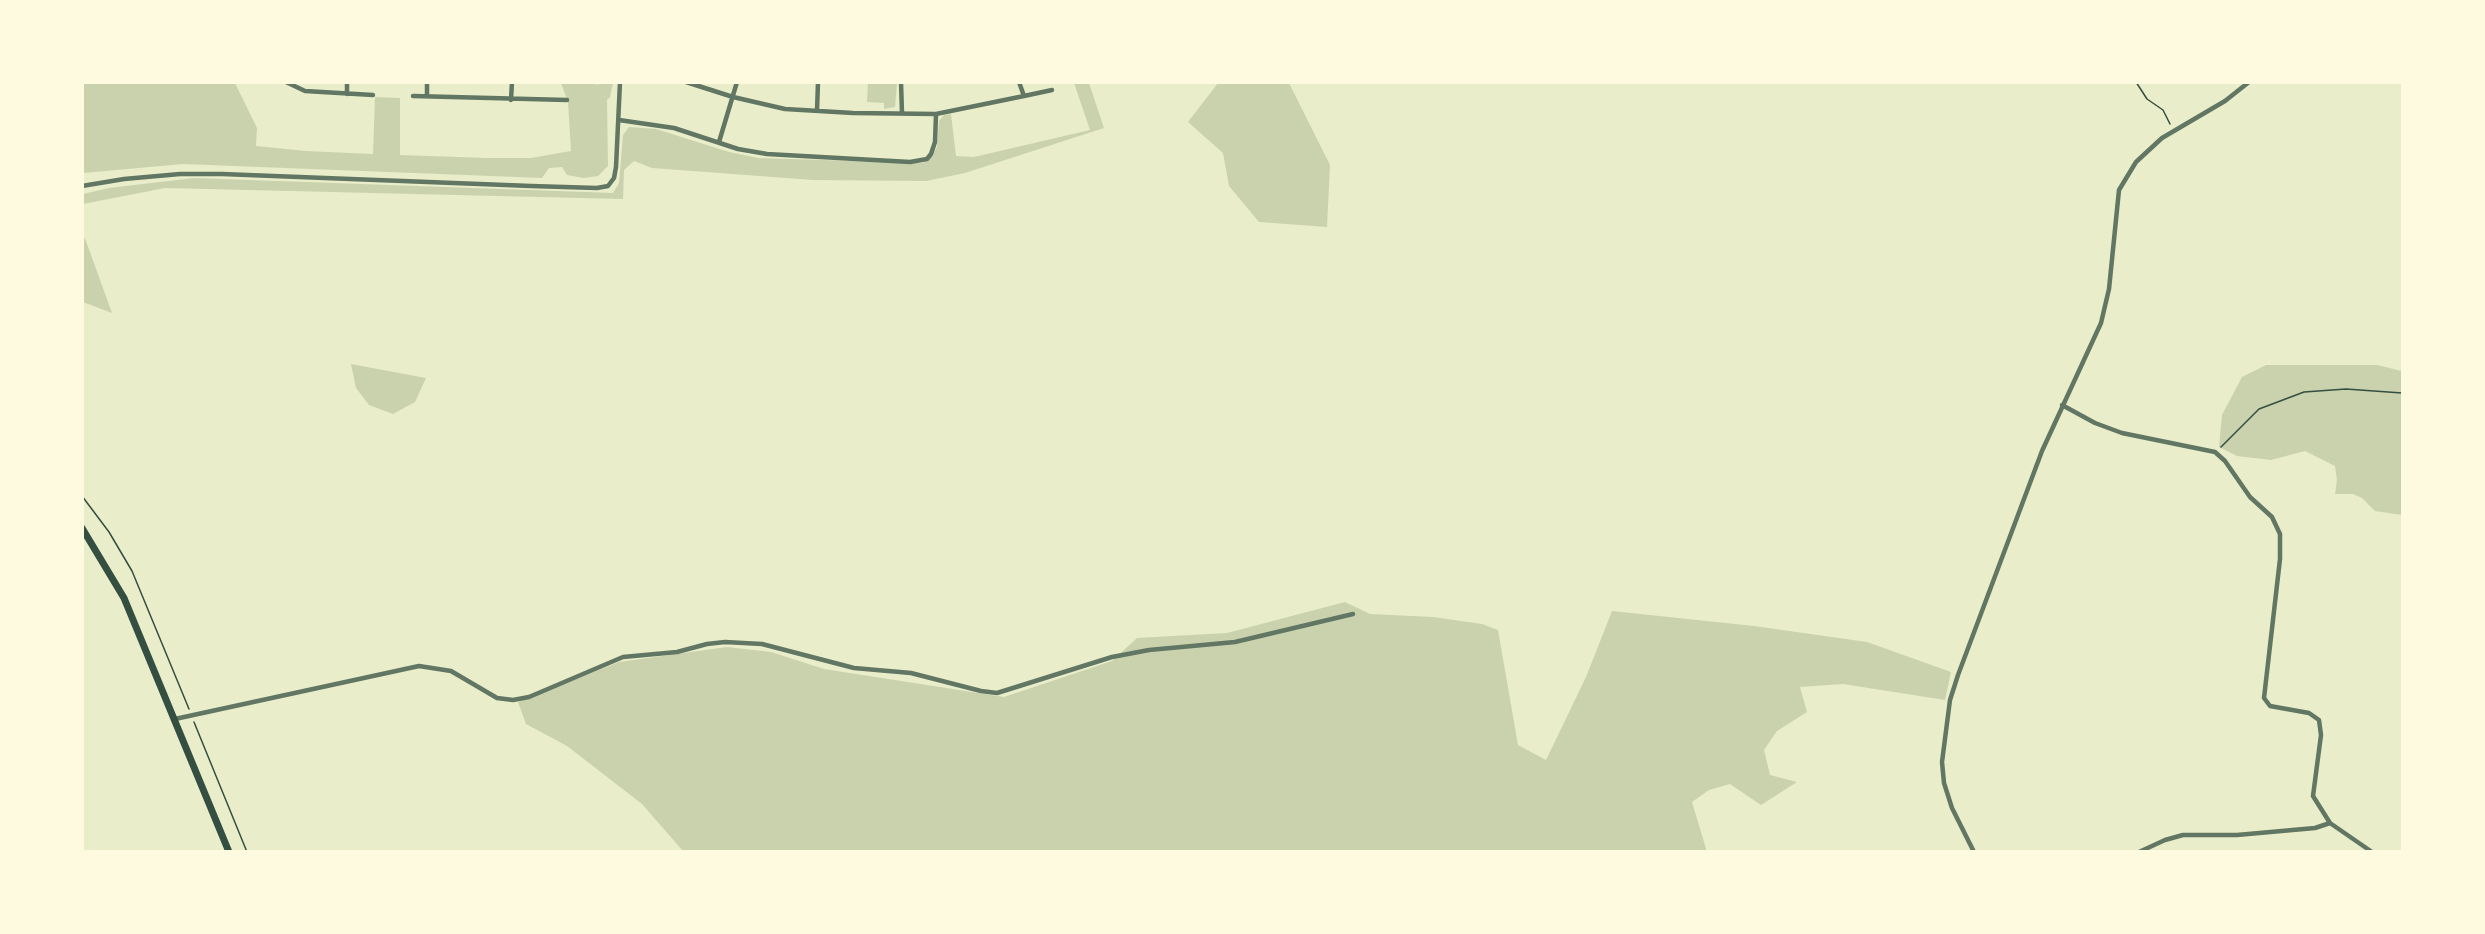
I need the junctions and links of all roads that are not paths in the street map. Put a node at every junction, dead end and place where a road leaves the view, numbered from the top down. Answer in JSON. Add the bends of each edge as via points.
{"nodes":[{"id":1,"x":286,"y":82,"type":"edge"},
{"id":2,"x":347,"y":82,"type":"edge"},
{"id":3,"x":427,"y":82,"type":"edge"},
{"id":4,"x":512,"y":82,"type":"edge"},
{"id":5,"x":620,"y":82,"type":"edge"},
{"id":6,"x":686,"y":82,"type":"edge"},
{"id":7,"x":737,"y":82,"type":"edge"},
{"id":8,"x":818,"y":82,"type":"edge"},
{"id":9,"x":901,"y":82,"type":"edge"},
{"id":10,"x":1019,"y":82,"type":"edge"},
{"id":11,"x":2249,"y":82,"type":"edge"},
{"id":12,"x":1052,"y":90,"type":"dead end"},
{"id":13,"x":347,"y":94,"type":"junction"},
{"id":14,"x":373,"y":95,"type":"dead end"},
{"id":15,"x":413,"y":96,"type":"dead end"},
{"id":16,"x":427,"y":96,"type":"junction"},
{"id":17,"x":1024,"y":96,"type":"junction"},
{"id":18,"x":734,"y":97,"type":"junction"},
{"id":19,"x":511,"y":100,"type":"junction"},
{"id":20,"x":567,"y":100,"type":"dead end"},
{"id":21,"x":817,"y":111,"type":"junction"},
{"id":22,"x":902,"y":113,"type":"junction"},
{"id":23,"x":936,"y":114,"type":"junction"},
{"id":24,"x":619,"y":120,"type":"junction"},
{"id":25,"x":719,"y":142,"type":"junction"},
{"id":26,"x":82,"y":186,"type":"edge"},
{"id":27,"x":2061,"y":405,"type":"junction"},
{"id":28,"x":82,"y":528,"type":"edge"},
{"id":29,"x":1353,"y":614,"type":"dead end"},
{"id":30,"x":175,"y":719,"type":"junction"},
{"id":31,"x":2330,"y":823,"type":"junction"},
{"id":32,"x":229,"y":852,"type":"edge"},
{"id":33,"x":1974,"y":852,"type":"edge"},
{"id":34,"x":2139,"y":852,"type":"edge"},
{"id":35,"x":2372,"y":852,"type":"edge"}],
"edges":[{"from":1,"to":13,"type":"street","via":[[305,91]]},
{"from":2,"to":13,"type":"street"},
{"from":3,"to":16,"type":"street"},
{"from":4,"to":19,"type":"street"},
{"from":5,"to":24,"type":"street"},
{"from":6,"to":18,"type":"street"},
{"from":7,"to":18,"type":"street"},
{"from":8,"to":21,"type":"street"},
{"from":9,"to":22,"type":"street"},
{"from":10,"to":17,"type":"street"},
{"from":11,"to":27,"type":"street","via":[[2225,101],[2173,130],[2136,162],[2119,190],[2108,301]]},
{"from":12,"to":17,"type":"street"},
{"from":13,"to":14,"type":"street"},
{"from":15,"to":16,"type":"street"},
{"from":16,"to":19,"type":"street"},
{"from":17,"to":23,"type":"street"},
{"from":18,"to":21,"type":"street","via":[[769,106]]},
{"from":18,"to":25,"type":"street"},
{"from":19,"to":20,"type":"street"},
{"from":21,"to":22,"type":"street"},
{"from":22,"to":23,"type":"street"},
{"from":23,"to":25,"type":"street","via":[[933,149],[927,159],[920,161],[781,156]]},
{"from":24,"to":25,"type":"street","via":[[674,128]]},
{"from":24,"to":26,"type":"street","via":[[614,178],[608,186],[597,188],[222,174],[180,174]]},
{"from":27,"to":31,"type":"street","via":[[2122,433],[2215,452],[2250,497],[2272,517],[2280,534],[2280,559],[2264,698],[2270,706],[2309,713],[2319,720],[2321,735],[2313,796]]},
{"from":27,"to":33,"type":"street","via":[[1950,700],[1942,762],[1944,783]]},
{"from":28,"to":30,"type":"main road","via":[[124,598]]},
{"from":29,"to":30,"type":"street","via":[[1235,642],[1112,657],[997,693],[911,673],[854,668],[762,644],[725,642],[623,657],[513,700],[497,698],[451,670],[419,666]]},
{"from":30,"to":32,"type":"main road"},
{"from":31,"to":34,"type":"street","via":[[2315,828],[2237,835],[2183,835]]},
{"from":31,"to":35,"type":"street"}]}
